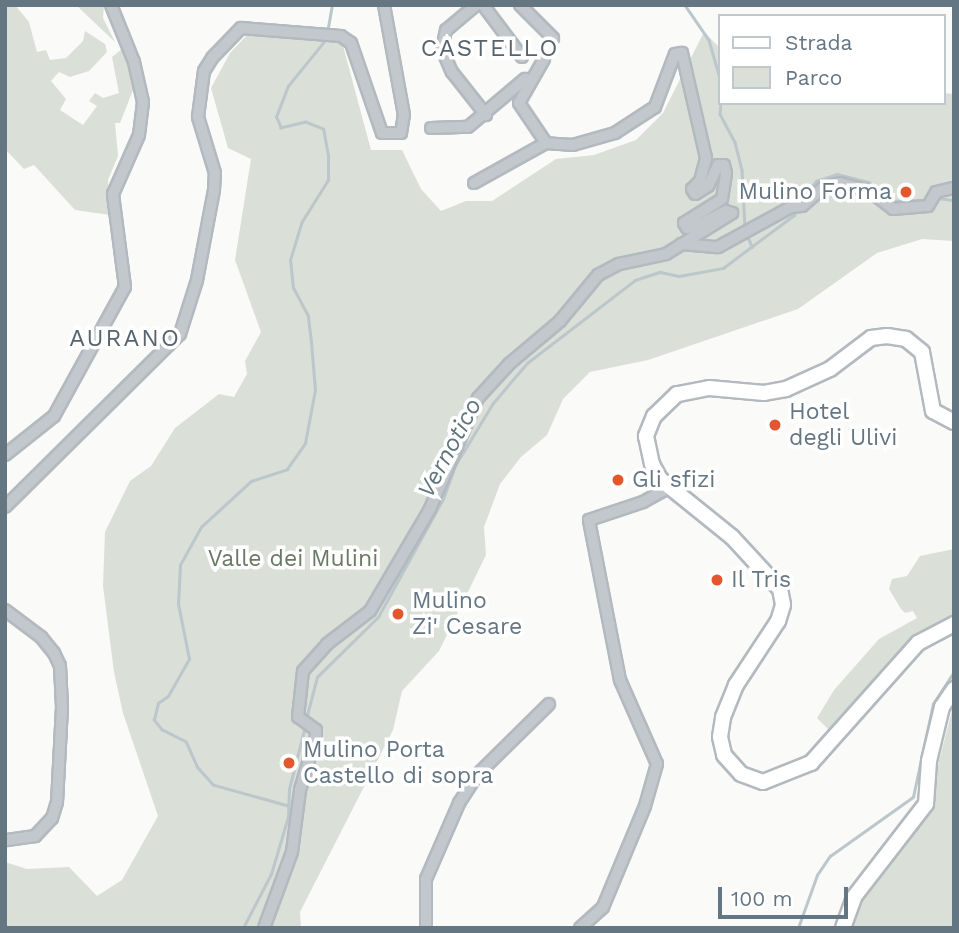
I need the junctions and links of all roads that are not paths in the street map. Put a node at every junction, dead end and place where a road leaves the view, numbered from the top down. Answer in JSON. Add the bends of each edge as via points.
{"nodes":[{"id":1,"x":111,"y":5,"type":"edge"},
{"id":2,"x":384,"y":5,"type":"edge"},
{"id":3,"x":476,"y":5,"type":"edge"},
{"id":4,"x":483,"y":5,"type":"edge"},
{"id":5,"x":520,"y":5,"type":"edge"},
{"id":6,"x":553,"y":38,"type":"dead end"},
{"id":7,"x":544,"y":60,"type":"dead end"},
{"id":8,"x":525,"y":83,"type":"junction"},
{"id":9,"x":486,"y":115,"type":"junction"},
{"id":10,"x":431,"y":128,"type":"dead end"},
{"id":11,"x":547,"y":143,"type":"junction"},
{"id":12,"x":474,"y":183,"type":"dead end"},
{"id":13,"x":954,"y":188,"type":"edge"},
{"id":14,"x":681,"y":244,"type":"junction"},
{"id":15,"x":954,"y":422,"type":"edge"},
{"id":16,"x":5,"y":455,"type":"edge"},
{"id":17,"x":670,"y":487,"type":"junction"},
{"id":18,"x":5,"y":507,"type":"edge"},
{"id":19,"x":5,"y":610,"type":"edge"},
{"id":20,"x":954,"y":624,"type":"edge"},
{"id":21,"x":954,"y":688,"type":"edge"},
{"id":22,"x":549,"y":704,"type":"dead end"},
{"id":23,"x":5,"y":841,"type":"edge"},
{"id":24,"x":264,"y":928,"type":"edge"},
{"id":25,"x":426,"y":928,"type":"edge"},
{"id":26,"x":580,"y":928,"type":"edge"},
{"id":27,"x":843,"y":928,"type":"edge"}],
"edges":[{"from":1,"to":16,"type":"street","via":[[134,62],[143,102],[139,135],[113,194],[123,294],[54,416]]},
{"from":2,"to":18,"type":"street","via":[[404,115],[401,133],[382,133],[351,43],[341,36],[257,28],[234,32],[204,71],[198,117],[215,173],[214,190],[197,281],[180,334]]},
{"from":3,"to":9,"type":"street","via":[[446,30],[442,49],[452,72]]},
{"from":4,"to":8,"type":"street","via":[[524,61]]},
{"from":5,"to":6,"type":"street"},
{"from":7,"to":8,"type":"street"},
{"from":8,"to":9,"type":"street"},
{"from":8,"to":11,"type":"street","via":[[519,103]]},
{"from":9,"to":10,"type":"street","via":[[468,127]]},
{"from":11,"to":12,"type":"street"},
{"from":11,"to":14,"type":"street","via":[[596,142],[655,107],[675,54],[682,53],[706,158],[700,181],[692,189],[695,194],[708,186],[718,165],[724,165],[726,173],[722,199],[684,223],[687,228],[694,227],[726,211],[732,213]]},
{"from":13,"to":14,"type":"street","via":[[931,201],[893,209],[870,191],[840,183],[706,249]]},
{"from":14,"to":24,"type":"street","via":[[666,254],[619,264],[598,275],[560,321],[509,363],[478,398],[429,511],[370,611],[306,663],[299,686],[304,721],[316,736],[300,790],[292,852]]},
{"from":15,"to":17,"type":"main road","via":[[933,411],[922,352],[906,339],[872,338],[830,369],[786,389],[764,393],[709,388],[677,394],[654,416],[646,436],[652,464]]},
{"from":17,"to":20,"type":"main road","via":[[732,537],[780,589],[790,607],[736,685],[723,718],[720,737],[724,755],[741,774],[763,782],[787,776],[832,744],[918,643]]},
{"from":17,"to":26,"type":"street","via":[[643,502],[589,520],[620,680],[657,764],[645,806],[603,907]]},
{"from":19,"to":23,"type":"street","via":[[54,653],[60,666],[62,707],[57,802],[52,818],[35,836]]},
{"from":21,"to":27,"type":"main road","via":[[942,707],[929,761],[926,804],[854,897]]},
{"from":22,"to":25,"type":"street","via":[[477,775],[459,803],[426,879]]}]}
